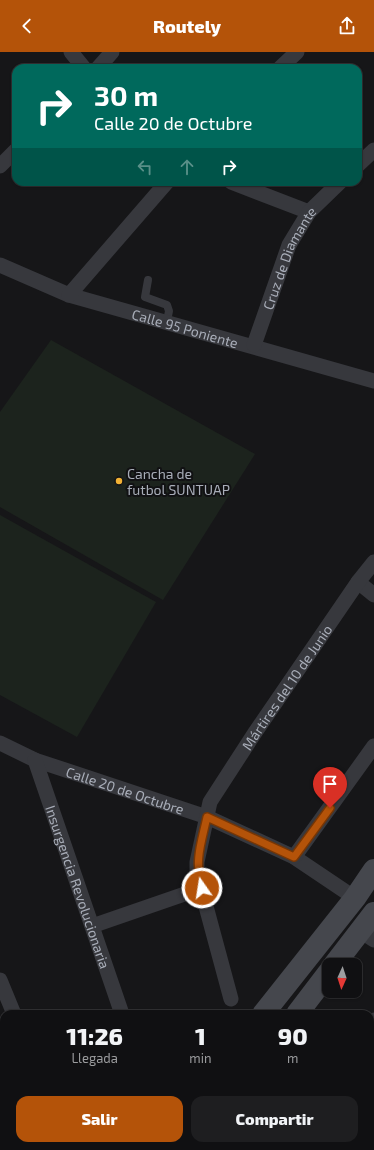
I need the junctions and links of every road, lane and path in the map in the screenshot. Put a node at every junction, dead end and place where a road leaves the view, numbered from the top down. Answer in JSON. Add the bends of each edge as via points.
{"nodes":[{"id":1,"x":71,"y":52,"type":"edge"},
{"id":2,"x":112,"y":52,"type":"edge"},
{"id":3,"x":297,"y":52,"type":"edge"},
{"id":4,"x":81,"y":64,"type":"edge"},
{"id":5,"x":102,"y":64,"type":"edge"},
{"id":6,"x":284,"y":64,"type":"edge"},
{"id":7,"x":374,"y":150,"type":"edge"},
{"id":8,"x":12,"y":154,"type":"edge"},
{"id":9,"x":362,"y":161,"type":"edge"},
{"id":10,"x":0,"y":166,"type":"edge"},
{"id":11,"x":164,"y":186,"type":"edge"},
{"id":12,"x":241,"y":186,"type":"edge"},
{"id":13,"x":336,"y":186,"type":"edge"},
{"id":14,"x":309,"y":212,"type":"junction"},
{"id":15,"x":0,"y":264,"type":"edge"},
{"id":16,"x":148,"y":280,"type":"dead end"},
{"id":17,"x":69,"y":295,"type":"junction"},
{"id":18,"x":167,"y":321,"type":"junction"},
{"id":19,"x":254,"y":345,"type":"junction"},
{"id":20,"x":374,"y":381,"type":"edge"},
{"id":21,"x":374,"y":562,"type":"edge"},
{"id":22,"x":358,"y":582,"type":"junction"},
{"id":23,"x":374,"y":596,"type":"edge"},
{"id":24,"x":0,"y":743,"type":"edge"},
{"id":25,"x":374,"y":746,"type":"edge"},
{"id":26,"x":35,"y":760,"type":"junction"},
{"id":27,"x":207,"y":817,"type":"junction"},
{"id":28,"x":294,"y":857,"type":"junction"},
{"id":29,"x":374,"y":870,"type":"edge"},
{"id":30,"x":202,"y":888,"type":"junction"},
{"id":31,"x":355,"y":898,"type":"junction"},
{"id":32,"x":371,"y":923,"type":"edge"},
{"id":33,"x":92,"y":926,"type":"junction"},
{"id":34,"x":340,"y":958,"type":"edge"},
{"id":35,"x":0,"y":980,"type":"edge"},
{"id":36,"x":322,"y":981,"type":"edge"},
{"id":37,"x":231,"y":999,"type":"dead end"},
{"id":38,"x":8,"y":1009,"type":"edge"},
{"id":39,"x":121,"y":1010,"type":"edge"},
{"id":40,"x":266,"y":1010,"type":"edge"},
{"id":41,"x":299,"y":1010,"type":"edge"}],
"edges":[{"from":1,"to":4,"type":"street"},
{"from":2,"to":5,"type":"street"},
{"from":3,"to":6,"type":"street"},
{"from":7,"to":9,"type":"street"},
{"from":8,"to":10,"type":"street"},
{"from":11,"to":17,"type":"street"},
{"from":12,"to":14,"type":"street"},
{"from":13,"to":14,"type":"street","name":"Cruz de Diamante"},
{"from":14,"to":19,"type":"street","name":"Cruz de Diamante","via":[[289,245]]},
{"from":15,"to":17,"type":"street","name":"Calle 95 Poniente"},
{"from":16,"to":18,"type":"lane","via":[[145,297],[167,305]]},
{"from":17,"to":18,"type":"street","name":"Calle 95 Poniente"},
{"from":18,"to":19,"type":"street","name":"Calle 95 Poniente"},
{"from":19,"to":20,"type":"street","name":"Calle 95 Poniente"},
{"from":21,"to":22,"type":"street","name":"Mártires del 10 de Junio"},
{"from":22,"to":23,"type":"street"},
{"from":22,"to":27,"type":"street","name":"Mártires del 10 de Junio","via":[[210,802]]},
{"from":24,"to":26,"type":"street","name":"Calle 20 de Octubre"},
{"from":25,"to":28,"type":"street"},
{"from":26,"to":27,"type":"street","name":"Calle 20 de Octubre"},
{"from":26,"to":33,"type":"street","name":"Insurgencia Revolucionaria"},
{"from":27,"to":28,"type":"street","name":"Calle 20 de Octubre"},
{"from":27,"to":30,"type":"street","name":"Mártires del 10 de Junio","via":[[197,862]]},
{"from":28,"to":31,"type":"street","name":"Calle 20 de Octubre"},
{"from":29,"to":31,"type":"main road"},
{"from":30,"to":33,"type":"street"},
{"from":30,"to":37,"type":"street","name":"Mártires del 10 de Junio"},
{"from":31,"to":40,"type":"main road"},
{"from":32,"to":34,"type":"main road"},
{"from":33,"to":39,"type":"street","name":"Insurgencia Revolucionaria"},
{"from":35,"to":38,"type":"street"},
{"from":36,"to":41,"type":"main road"}]}
